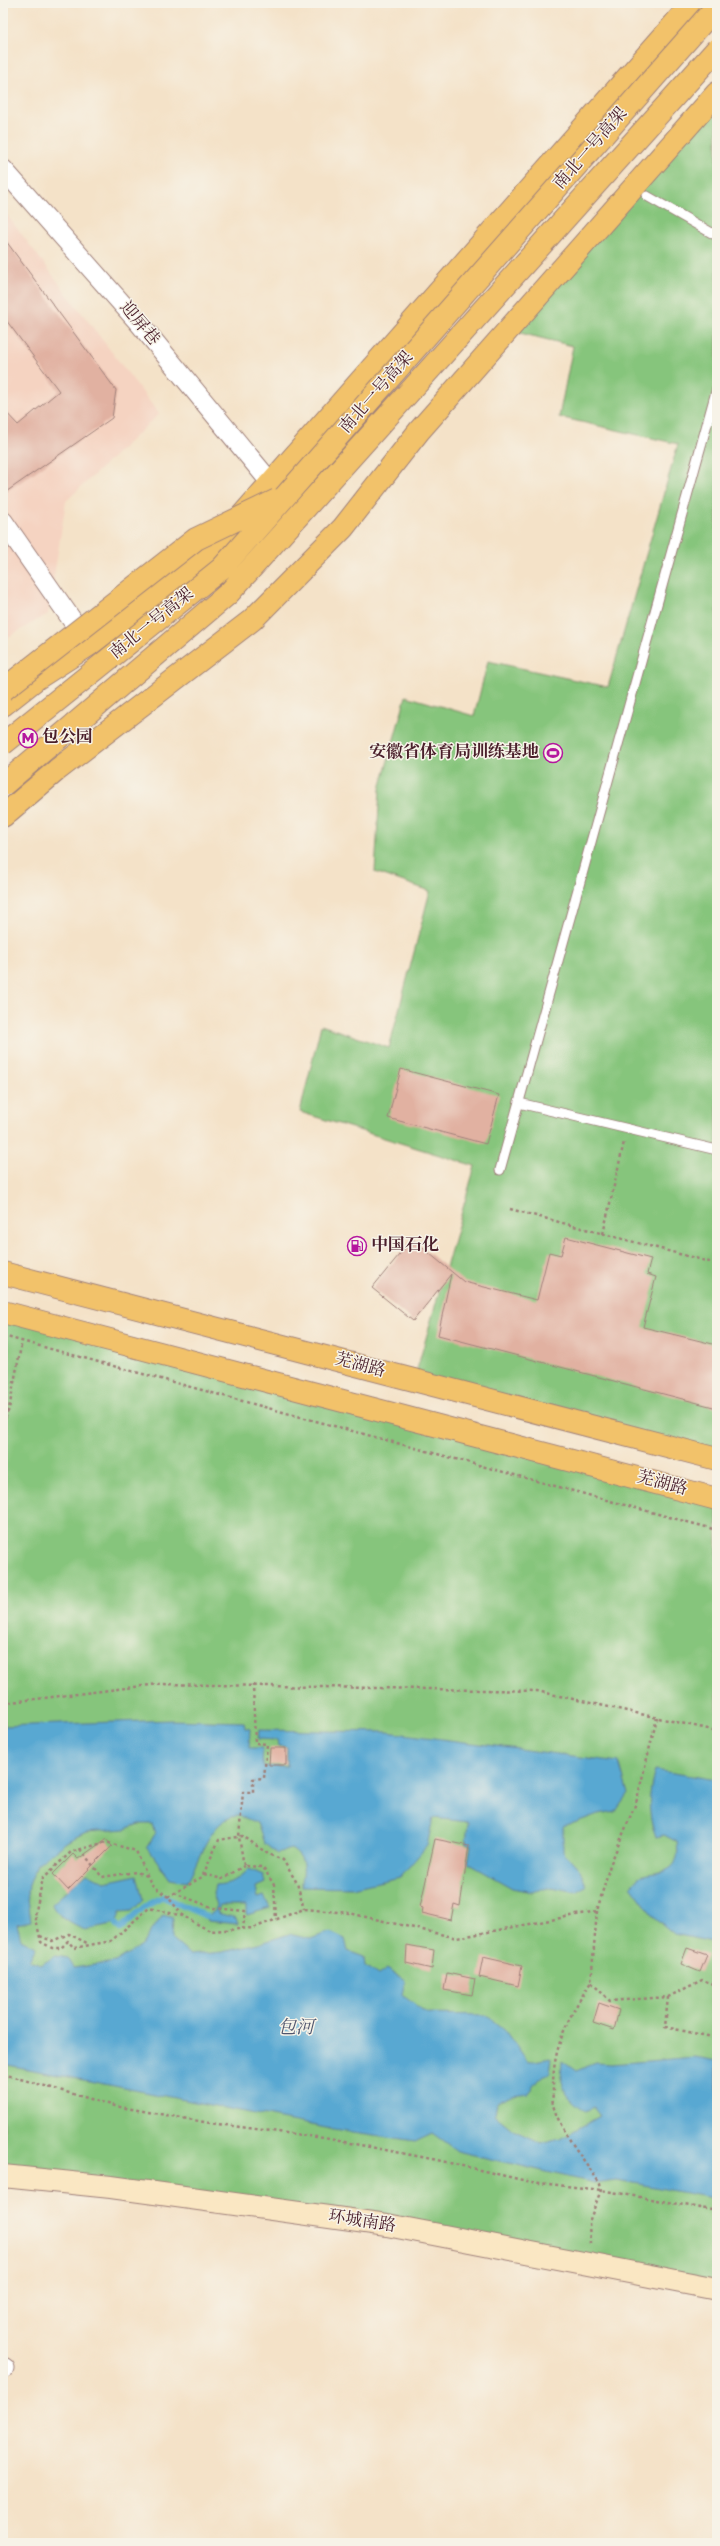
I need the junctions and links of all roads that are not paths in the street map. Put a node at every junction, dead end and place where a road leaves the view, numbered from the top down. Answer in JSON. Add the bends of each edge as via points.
{"nodes":[{"id":1,"x":693,"y":3,"type":"edge"},
{"id":2,"x":717,"y":6,"type":"edge"},
{"id":3,"x":717,"y":49,"type":"edge"},
{"id":4,"x":717,"y":93,"type":"edge"},
{"id":5,"x":717,"y":111,"type":"edge"},
{"id":6,"x":3,"y":169,"type":"edge"},
{"id":7,"x":647,"y":196,"type":"dead end"},
{"id":8,"x":717,"y":236,"type":"edge"},
{"id":9,"x":717,"y":388,"type":"edge"},
{"id":10,"x":419,"y":431,"type":"junction"},
{"id":11,"x":278,"y":489,"type":"junction"},
{"id":12,"x":3,"y":521,"type":"edge"},
{"id":13,"x":89,"y":645,"type":"junction"},
{"id":14,"x":3,"y":680,"type":"edge"},
{"id":15,"x":3,"y":690,"type":"edge"},
{"id":16,"x":3,"y":705,"type":"edge"},
{"id":17,"x":3,"y":744,"type":"edge"},
{"id":18,"x":3,"y":785,"type":"edge"},
{"id":19,"x":3,"y":816,"type":"edge"},
{"id":20,"x":519,"y":1102,"type":"junction"},
{"id":21,"x":717,"y":1150,"type":"edge"},
{"id":22,"x":500,"y":1170,"type":"dead end"},
{"id":23,"x":3,"y":1273,"type":"edge"},
{"id":24,"x":3,"y":1312,"type":"edge"},
{"id":25,"x":717,"y":1459,"type":"edge"},
{"id":26,"x":717,"y":1499,"type":"edge"},
{"id":27,"x":3,"y":2176,"type":"edge"},
{"id":28,"x":717,"y":2289,"type":"edge"}],
"edges":[{"from":1,"to":11,"type":"main road"},
{"from":2,"to":11,"type":"main road","name":"南北一号高架","bridge":true},
{"from":3,"to":18,"type":"main road","name":"南北一号高架","bridge":true,"via":[[229,593]]},
{"from":4,"to":10,"type":"main road"},
{"from":5,"to":10,"type":"main road","via":[[497,361]]},
{"from":6,"to":11,"type":"street","name":"迎屏巷","via":[[139,323]]},
{"from":7,"to":8,"type":"lane"},
{"from":9,"to":20,"type":"lane"},
{"from":10,"to":19,"type":"main road","via":[[343,528],[252,620],[57,770]]},
{"from":11,"to":13,"type":"main road","via":[[208,553]]},
{"from":11,"to":14,"type":"main road"},
{"from":11,"to":15,"type":"main road","bridge":true,"via":[[196,539]]},
{"from":11,"to":17,"type":"main road","name":"南北一号高架","bridge":true,"via":[[222,568]]},
{"from":12,"to":13,"type":"street"},
{"from":13,"to":16,"type":"main road","via":[[36,679]]},
{"from":20,"to":21,"type":"lane"},
{"from":20,"to":22,"type":"lane"},
{"from":23,"to":25,"type":"main road","name":"芜湖路"},
{"from":24,"to":26,"type":"main road","name":"芜湖路"},
{"from":27,"to":28,"type":"street","name":"环城南路","via":[[110,2187],[387,2225]]}]}
